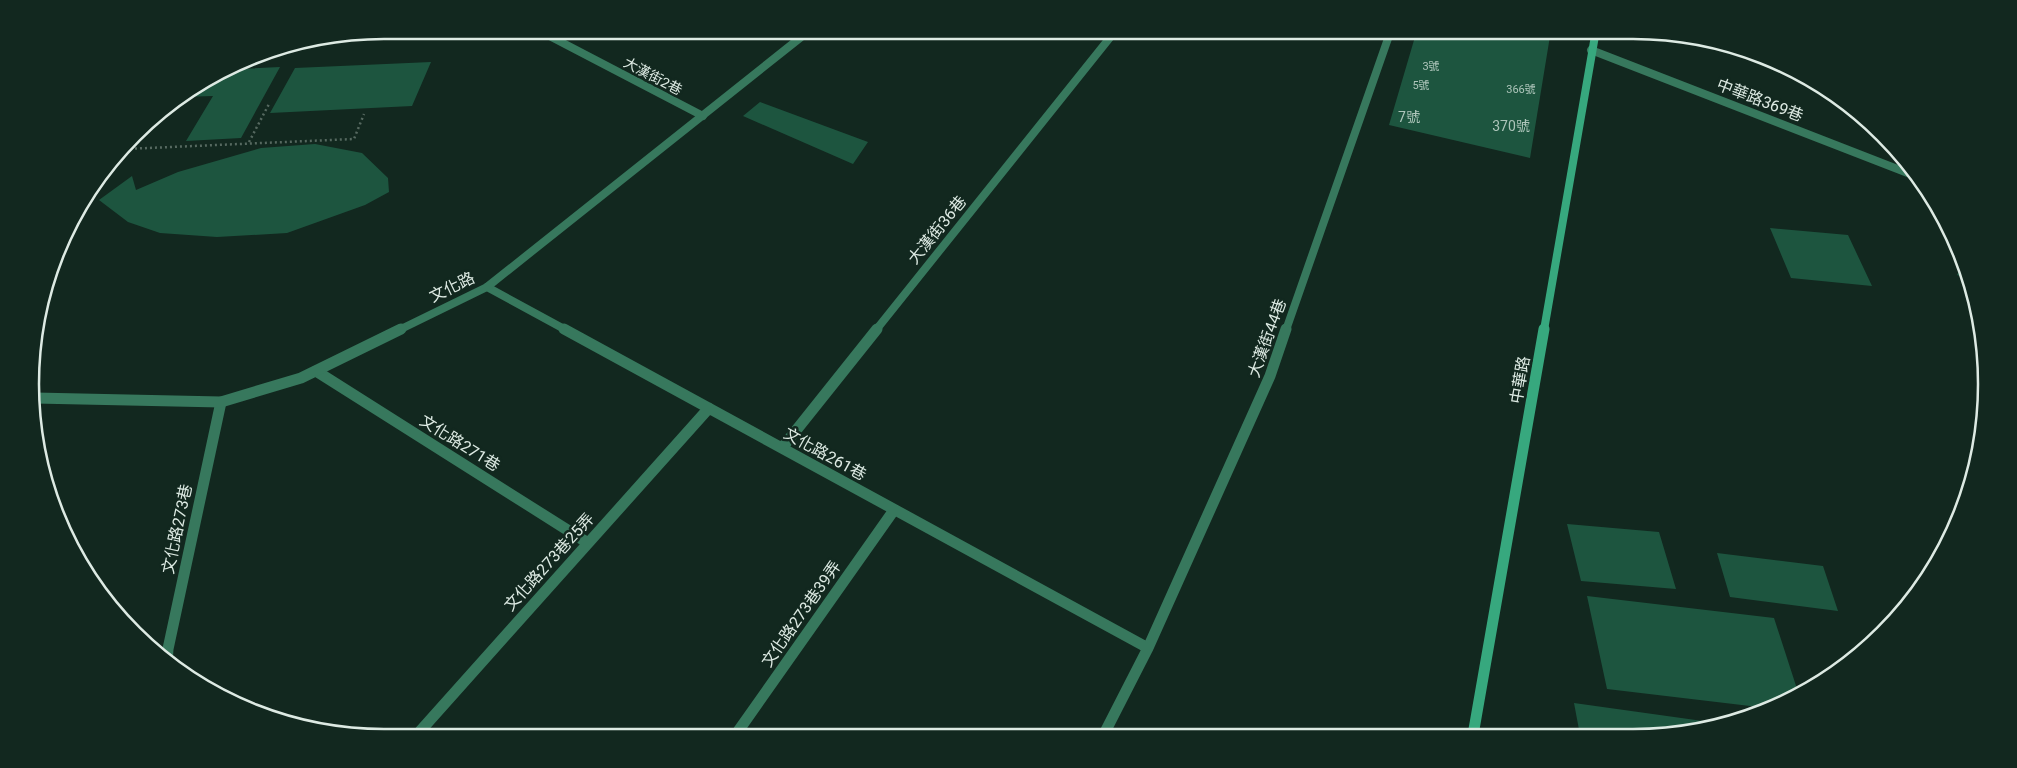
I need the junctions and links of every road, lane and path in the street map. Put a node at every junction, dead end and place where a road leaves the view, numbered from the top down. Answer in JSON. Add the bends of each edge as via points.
{"nodes":[{"id":1,"x":555,"y":39,"type":"edge"},
{"id":2,"x":799,"y":39,"type":"edge"},
{"id":3,"x":1109,"y":39,"type":"edge"},
{"id":4,"x":1388,"y":39,"type":"edge"},
{"id":5,"x":1594,"y":39,"type":"edge"},
{"id":6,"x":1591,"y":50,"type":"junction"},
{"id":7,"x":269,"y":104,"type":"dead end"},
{"id":8,"x":364,"y":114,"type":"dead end"},
{"id":9,"x":703,"y":116,"type":"junction"},
{"id":10,"x":249,"y":142,"type":"junction"},
{"id":11,"x":131,"y":149,"type":"edge"},
{"id":12,"x":1906,"y":172,"type":"edge"},
{"id":13,"x":486,"y":287,"type":"junction"},
{"id":14,"x":316,"y":371,"type":"junction"},
{"id":15,"x":39,"y":398,"type":"edge"},
{"id":16,"x":221,"y":402,"type":"junction"},
{"id":17,"x":709,"y":408,"type":"junction"},
{"id":18,"x":782,"y":448,"type":"junction"},
{"id":19,"x":894,"y":510,"type":"junction"},
{"id":20,"x":588,"y":543,"type":"junction"},
{"id":21,"x":1148,"y":648,"type":"junction"},
{"id":22,"x":168,"y":653,"type":"edge"},
{"id":23,"x":422,"y":729,"type":"edge"},
{"id":24,"x":740,"y":729,"type":"edge"},
{"id":25,"x":1107,"y":729,"type":"edge"},
{"id":26,"x":1474,"y":729,"type":"edge"}],
"edges":[{"from":1,"to":9,"type":"street","name":"大漢街2巷"},
{"from":2,"to":9,"type":"street","name":"文化路"},
{"from":3,"to":18,"type":"street","name":"大漢街36巷"},
{"from":4,"to":21,"type":"street","name":"大漢街44巷","via":[[1270,376]]},
{"from":5,"to":6,"type":"street","name":"中華路"},
{"from":6,"to":12,"type":"street","name":"中華路369巷"},
{"from":6,"to":26,"type":"street","name":"中華路"},
{"from":7,"to":10,"type":"path"},
{"from":8,"to":10,"type":"path","via":[[354,139]]},
{"from":9,"to":13,"type":"street","name":"文化路"},
{"from":10,"to":11,"type":"path"},
{"from":13,"to":14,"type":"street","name":"文化路"},
{"from":13,"to":17,"type":"street","name":"文化路261巷"},
{"from":14,"to":16,"type":"street","name":"文化路"},
{"from":14,"to":20,"type":"street","name":"文化路271巷"},
{"from":15,"to":16,"type":"street","name":"文化路"},
{"from":16,"to":22,"type":"street","name":"文化路273巷"},
{"from":17,"to":18,"type":"street","name":"文化路261巷"},
{"from":17,"to":20,"type":"street","name":"文化路273巷25弄"},
{"from":18,"to":19,"type":"street","name":"文化路261巷"},
{"from":19,"to":21,"type":"street","name":"文化路261巷"},
{"from":19,"to":24,"type":"street","name":"文化路273巷39弄"},
{"from":20,"to":23,"type":"street","name":"文化路273巷25弄"},
{"from":21,"to":25,"type":"street","name":"大漢街44巷"}]}
